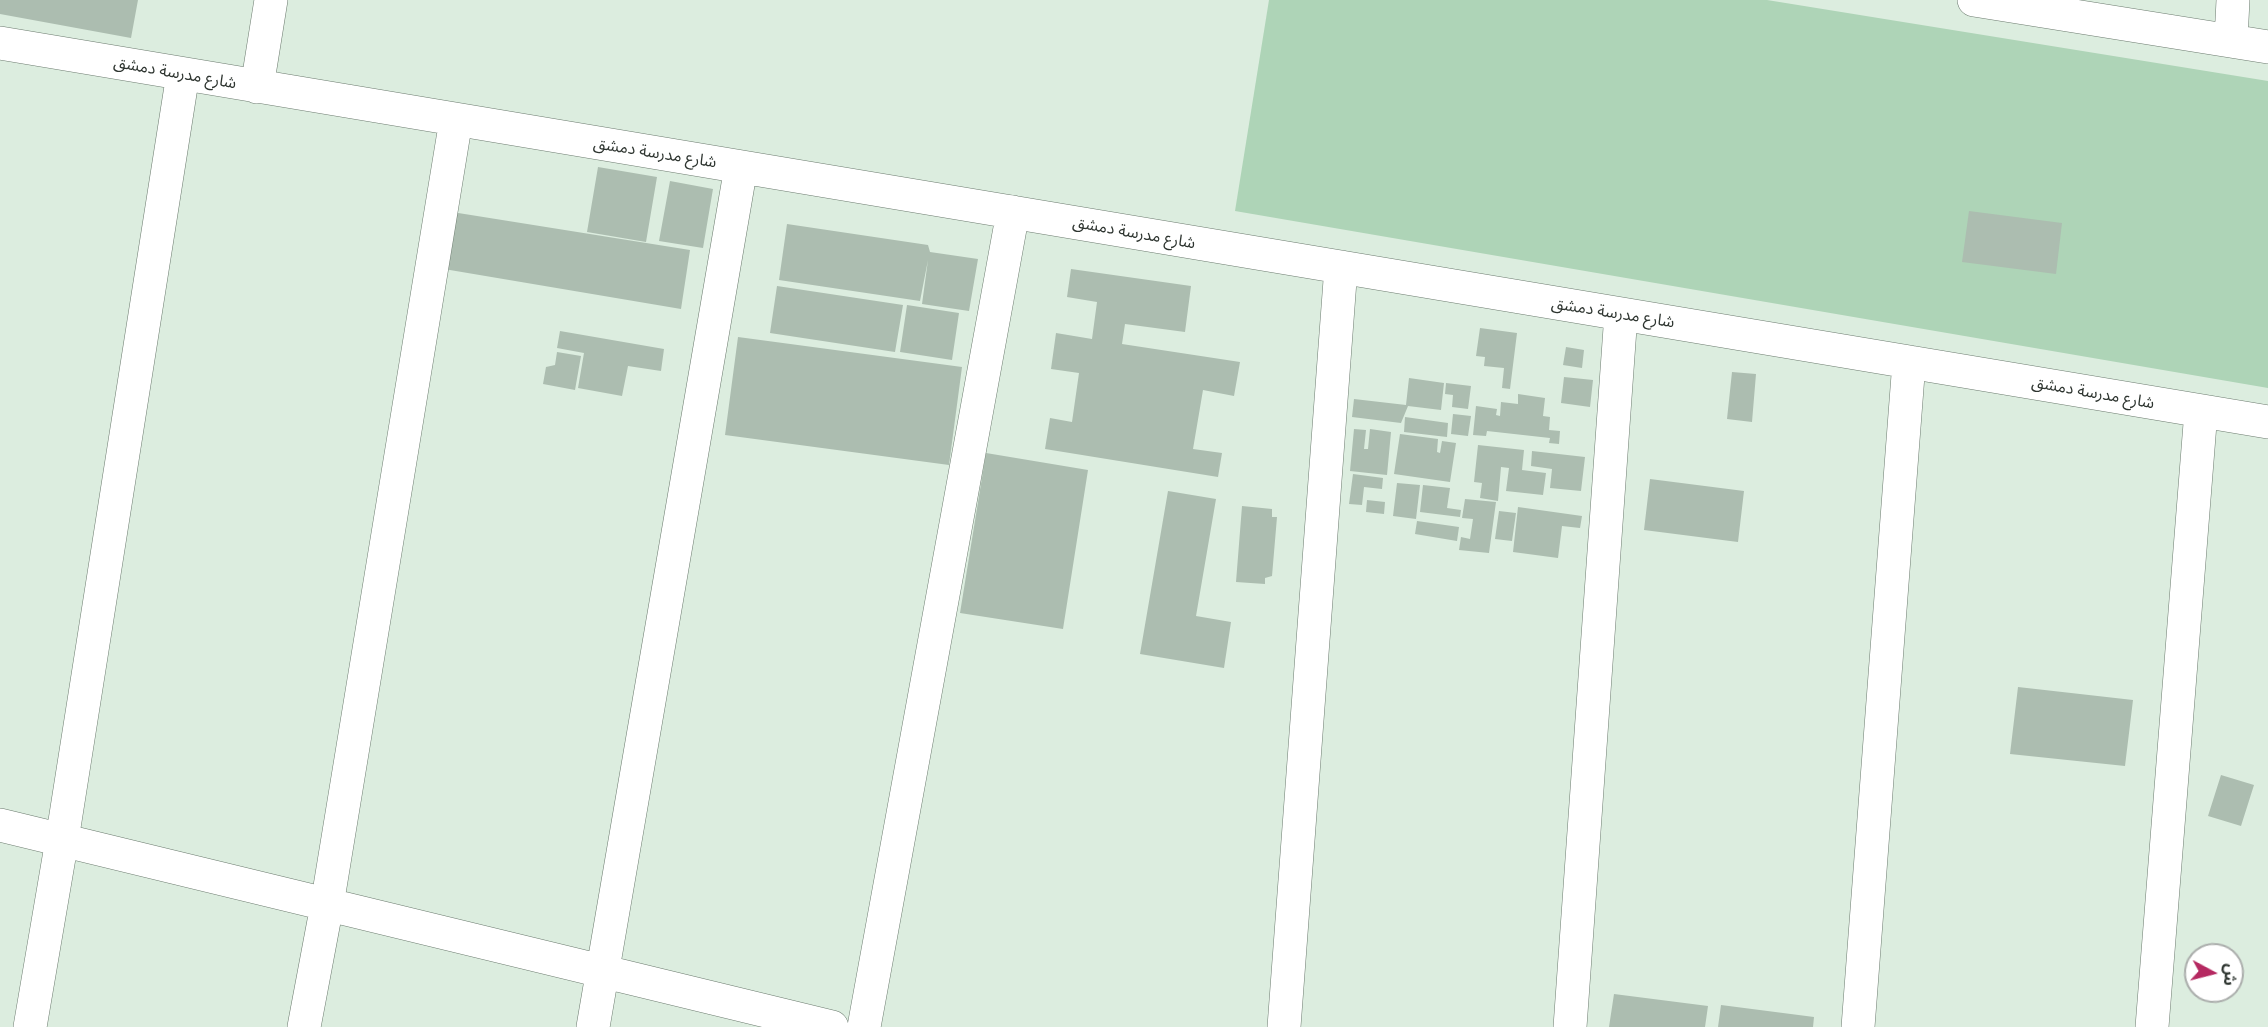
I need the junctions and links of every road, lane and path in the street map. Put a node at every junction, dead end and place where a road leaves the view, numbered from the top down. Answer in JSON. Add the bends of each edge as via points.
{"nodes":[{"id":1,"x":271,"y":0,"type":"edge"},
{"id":2,"x":1974,"y":0,"type":"edge"},
{"id":3,"x":2233,"y":0,"type":"edge"},
{"id":4,"x":2230,"y":40,"type":"junction"},
{"id":5,"x":0,"y":44,"type":"edge"},
{"id":6,"x":2268,"y":47,"type":"edge"},
{"id":7,"x":183,"y":74,"type":"junction"},
{"id":8,"x":257,"y":87,"type":"junction"},
{"id":9,"x":456,"y":120,"type":"junction"},
{"id":10,"x":741,"y":167,"type":"junction"},
{"id":11,"x":1013,"y":213,"type":"junction"},
{"id":12,"x":1341,"y":267,"type":"junction"},
{"id":13,"x":1621,"y":314,"type":"junction"},
{"id":14,"x":1909,"y":362,"type":"junction"},
{"id":15,"x":2201,"y":411,"type":"junction"},
{"id":16,"x":2268,"y":422,"type":"edge"},
{"id":17,"x":0,"y":825,"type":"edge"},
{"id":18,"x":62,"y":840,"type":"junction"},
{"id":19,"x":327,"y":905,"type":"junction"},
{"id":20,"x":603,"y":972,"type":"junction"},
{"id":21,"x":30,"y":1027,"type":"edge"},
{"id":22,"x":304,"y":1027,"type":"edge"},
{"id":23,"x":593,"y":1027,"type":"edge"},
{"id":24,"x":832,"y":1027,"type":"edge"},
{"id":25,"x":864,"y":1027,"type":"edge"},
{"id":26,"x":1284,"y":1027,"type":"edge"},
{"id":27,"x":1570,"y":1027,"type":"edge"},
{"id":28,"x":1858,"y":1027,"type":"edge"},
{"id":29,"x":2152,"y":1027,"type":"edge"}],
"edges":[{"from":1,"to":8,"type":"street"},
{"from":2,"to":4,"type":"street"},
{"from":3,"to":4,"type":"street"},
{"from":4,"to":6,"type":"street"},
{"from":5,"to":7,"type":"street","name":"شارع مدرسة دمشق"},
{"from":7,"to":8,"type":"street","name":"شارع مدرسة دمشق"},
{"from":7,"to":18,"type":"street"},
{"from":8,"to":9,"type":"street","name":"شارع مدرسة دمشق"},
{"from":9,"to":10,"type":"street","name":"شارع مدرسة دمشق"},
{"from":9,"to":19,"type":"street"},
{"from":10,"to":11,"type":"street","name":"شارع مدرسة دمشق"},
{"from":10,"to":20,"type":"street"},
{"from":11,"to":12,"type":"street","name":"شارع مدرسة دمشق"},
{"from":11,"to":25,"type":"street"},
{"from":12,"to":13,"type":"street","name":"شارع مدرسة دمشق"},
{"from":12,"to":26,"type":"street"},
{"from":13,"to":14,"type":"street","name":"شارع مدرسة دمشق"},
{"from":13,"to":27,"type":"street"},
{"from":14,"to":15,"type":"street","name":"شارع مدرسة دمشق"},
{"from":14,"to":28,"type":"street"},
{"from":15,"to":16,"type":"street","name":"شارع مدرسة دمشق"},
{"from":15,"to":29,"type":"street"},
{"from":17,"to":18,"type":"street"},
{"from":18,"to":19,"type":"street"},
{"from":18,"to":21,"type":"street"},
{"from":19,"to":20,"type":"street"},
{"from":19,"to":22,"type":"street"},
{"from":20,"to":23,"type":"street"},
{"from":20,"to":24,"type":"street"}]}
